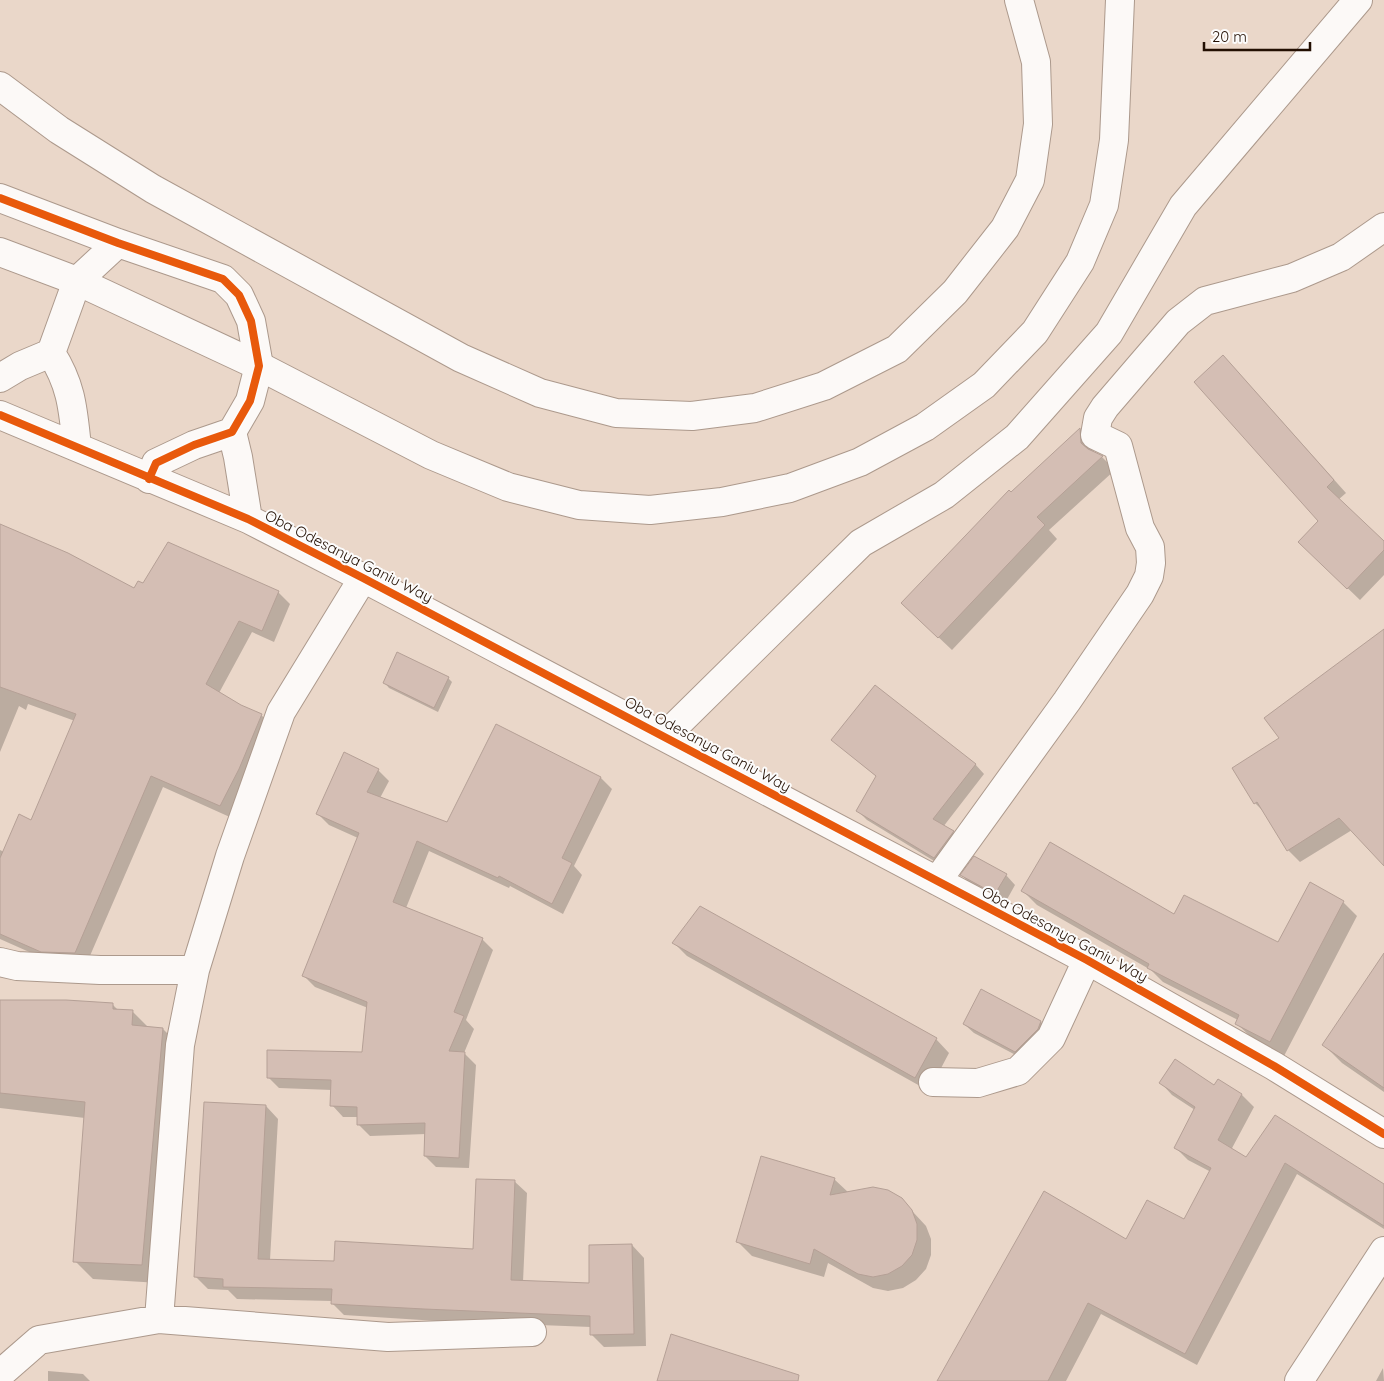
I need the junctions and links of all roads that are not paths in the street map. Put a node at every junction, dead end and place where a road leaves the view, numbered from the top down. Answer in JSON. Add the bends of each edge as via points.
{"nodes":[{"id":1,"x":1019,"y":0,"type":"edge"},
{"id":2,"x":1120,"y":0,"type":"edge"},
{"id":3,"x":1358,"y":0,"type":"edge"},
{"id":4,"x":0,"y":86,"type":"edge"},
{"id":5,"x":0,"y":198,"type":"edge"},
{"id":6,"x":1384,"y":228,"type":"edge"},
{"id":7,"x":118,"y":244,"type":"junction"},
{"id":8,"x":0,"y":252,"type":"edge"},
{"id":9,"x":78,"y":280,"type":"junction"},
{"id":10,"x":51,"y":354,"type":"junction"},
{"id":11,"x":259,"y":366,"type":"junction"},
{"id":12,"x":0,"y":378,"type":"edge"},
{"id":13,"x":0,"y":415,"type":"edge"},
{"id":14,"x":232,"y":432,"type":"junction"},
{"id":15,"x":78,"y":447,"type":"junction"},
{"id":16,"x":149,"y":479,"type":"junction"},
{"id":17,"x":248,"y":519,"type":"junction"},
{"id":18,"x":363,"y":578,"type":"junction"},
{"id":19,"x":665,"y":736,"type":"junction"},
{"id":20,"x":937,"y":881,"type":"junction"},
{"id":21,"x":1087,"y":960,"type":"junction"},
{"id":22,"x":0,"y":962,"type":"edge"},
{"id":23,"x":195,"y":970,"type":"junction"},
{"id":24,"x":933,"y":1082,"type":"dead end"},
{"id":25,"x":1384,"y":1134,"type":"edge"},
{"id":26,"x":1384,"y":1251,"type":"edge"},
{"id":27,"x":159,"y":1319,"type":"junction"},
{"id":28,"x":532,"y":1332,"type":"dead end"},
{"id":29,"x":0,"y":1374,"type":"edge"},
{"id":30,"x":1299,"y":1381,"type":"edge"}],
"edges":[{"from":1,"to":4,"type":"main road","via":[[1036,62],[1038,124],[1030,180],[1006,228],[955,292],[897,349],[824,386],[755,408],[692,416],[616,413],[540,394],[462,358],[153,189],[59,130]]},
{"from":2,"to":11,"type":"main road","via":[[1114,140],[1104,205],[1080,262],[1035,332],[984,385],[925,427],[860,462],[790,488],[722,502],[650,510],[579,505],[508,487],[432,455]]},
{"from":3,"to":19,"type":"main road","via":[[1182,206],[1109,334],[1017,437],[944,495],[861,544]]},
{"from":5,"to":7,"type":"main road"},
{"from":6,"to":20,"type":"main road","via":[[1341,257],[1292,278],[1205,300],[1178,322],[1105,407],[1098,418],[1095,435],[1118,446],[1140,528],[1150,547],[1149,576],[1067,700]]},
{"from":7,"to":9,"type":"main road"},
{"from":7,"to":11,"type":"main road","via":[[223,279],[239,295],[251,320]]},
{"from":8,"to":9,"type":"main road"},
{"from":9,"to":10,"type":"main road"},
{"from":9,"to":11,"type":"main road"},
{"from":10,"to":12,"type":"main road"},
{"from":10,"to":15,"type":"main road","via":[[67,383]]},
{"from":11,"to":14,"type":"main road","via":[[250,400]]},
{"from":13,"to":15,"type":"main road","name":"Oba Odesanya Ganiu Way"},
{"from":14,"to":16,"type":"main road","via":[[194,445],[156,464]]},
{"from":14,"to":17,"type":"main road"},
{"from":15,"to":16,"type":"main road","name":"Oba Odesanya Ganiu Way"},
{"from":16,"to":17,"type":"main road","name":"Oba Odesanya Ganiu Way"},
{"from":17,"to":18,"type":"main road","name":"Oba Odesanya Ganiu Way"},
{"from":18,"to":19,"type":"main road","name":"Oba Odesanya Ganiu Way"},
{"from":18,"to":23,"type":"main road","via":[[281,712],[230,856]]},
{"from":19,"to":20,"type":"main road","name":"Oba Odesanya Ganiu Way"},
{"from":20,"to":21,"type":"main road","name":"Oba Odesanya Ganiu Way"},
{"from":21,"to":24,"type":"main road","via":[[1051,1038],[1018,1071],[978,1083]]},
{"from":21,"to":25,"type":"main road","name":"Oba Odesanya Ganiu Way","via":[[1274,1066]]},
{"from":22,"to":23,"type":"main road","via":[[18,966],[100,970]]},
{"from":23,"to":27,"type":"main road","via":[[180,1045]]},
{"from":26,"to":30,"type":"main road"},
{"from":27,"to":28,"type":"main road","via":[[388,1337]]},
{"from":27,"to":29,"type":"main road","via":[[39,1340]]}]}
